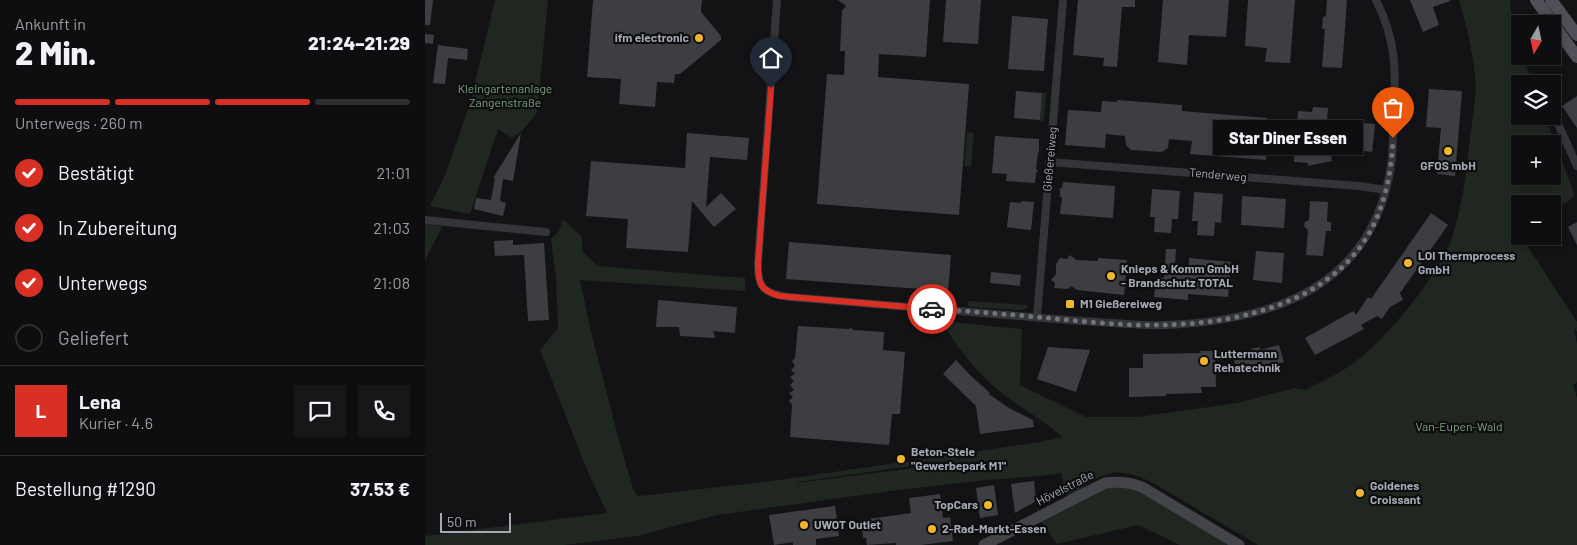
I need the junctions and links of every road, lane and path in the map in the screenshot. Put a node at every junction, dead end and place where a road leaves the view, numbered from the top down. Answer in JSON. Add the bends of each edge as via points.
{"nodes":[{"id":1,"x":777,"y":0,"type":"edge"},
{"id":2,"x":1063,"y":0,"type":"edge"},
{"id":3,"x":1377,"y":0,"type":"edge"},
{"id":4,"x":1536,"y":0,"type":"edge"},
{"id":5,"x":1551,"y":0,"type":"edge"},
{"id":6,"x":1561,"y":0,"type":"edge"},
{"id":7,"x":1577,"y":22,"type":"edge"},
{"id":8,"x":1577,"y":35,"type":"edge"},
{"id":9,"x":1577,"y":57,"type":"edge"},
{"id":10,"x":1559,"y":126,"type":"dead end"},
{"id":11,"x":1049,"y":162,"type":"junction"},
{"id":12,"x":1577,"y":166,"type":"edge"},
{"id":13,"x":1386,"y":190,"type":"junction"},
{"id":14,"x":425,"y":220,"type":"edge"},
{"id":15,"x":546,"y":232,"type":"dead end"},
{"id":16,"x":1037,"y":317,"type":"junction"},
{"id":17,"x":984,"y":545,"type":"edge"},
{"id":18,"x":1239,"y":545,"type":"edge"}],
"edges":[{"from":1,"to":16,"type":"street","via":[[758,272],[765,290],[789,297]]},
{"from":2,"to":11,"type":"street","name":"Gießereiweg"},
{"from":3,"to":13,"type":"street","via":[[1390,35],[1396,72],[1392,153]]},
{"from":4,"to":9,"type":"main road"},
{"from":5,"to":8,"type":"main road"},
{"from":6,"to":7,"type":"main road"},
{"from":10,"to":12,"type":"street"},
{"from":11,"to":13,"type":"street","name":"Tenderweg"},
{"from":11,"to":16,"type":"street","name":"Gießereiweg"},
{"from":13,"to":16,"type":"street","via":[[1375,220],[1347,262],[1311,290],[1288,302],[1260,312],[1171,324]]},
{"from":14,"to":15,"type":"street"},
{"from":17,"to":18,"type":"main road","name":"Hövelstraße","via":[[1105,483],[1129,482]]}]}
